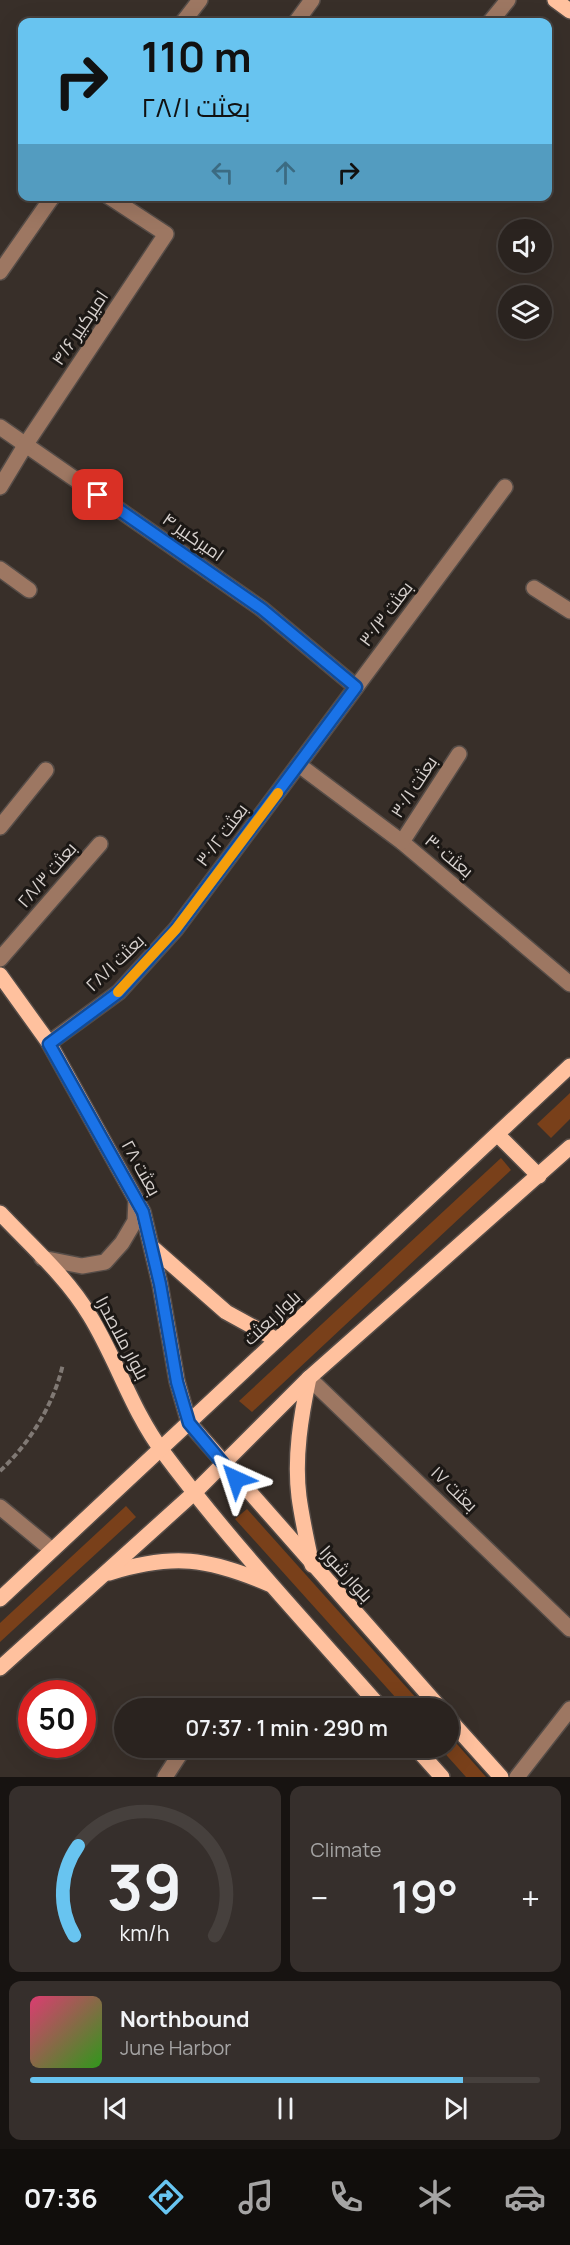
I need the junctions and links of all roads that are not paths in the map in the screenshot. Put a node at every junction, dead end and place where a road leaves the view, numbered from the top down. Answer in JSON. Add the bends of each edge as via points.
{"nodes":[{"id":1,"x":200,"y":0,"type":"edge"},
{"id":2,"x":312,"y":0,"type":"edge"},
{"id":3,"x":508,"y":0,"type":"edge"},
{"id":4,"x":555,"y":0,"type":"edge"},
{"id":5,"x":570,"y":11,"type":"edge"},
{"id":6,"x":186,"y":18,"type":"edge"},
{"id":7,"x":299,"y":18,"type":"edge"},
{"id":8,"x":493,"y":18,"type":"edge"},
{"id":9,"x":50,"y":201,"type":"edge"},
{"id":10,"x":116,"y":201,"type":"edge"},
{"id":11,"x":0,"y":272,"type":"edge"},
{"id":12,"x":0,"y":427,"type":"edge"},
{"id":13,"x":26,"y":444,"type":"junction"},
{"id":14,"x":0,"y":487,"type":"edge"},
{"id":15,"x":505,"y":487,"type":"dead end"},
{"id":16,"x":0,"y":569,"type":"edge"},
{"id":17,"x":534,"y":588,"type":"dead end"},
{"id":18,"x":29,"y":590,"type":"dead end"},
{"id":19,"x":570,"y":611,"type":"edge"},
{"id":20,"x":356,"y":687,"type":"junction"},
{"id":21,"x":459,"y":754,"type":"dead end"},
{"id":22,"x":299,"y":765,"type":"junction"},
{"id":23,"x":46,"y":770,"type":"dead end"},
{"id":24,"x":0,"y":827,"type":"edge"},
{"id":25,"x":402,"y":842,"type":"junction"},
{"id":26,"x":100,"y":844,"type":"dead end"},
{"id":27,"x":176,"y":929,"type":"joint"},
{"id":28,"x":0,"y":958,"type":"edge"},
{"id":29,"x":0,"y":975,"type":"edge"},
{"id":30,"x":570,"y":984,"type":"edge"},
{"id":31,"x":49,"y":1044,"type":"junction"},
{"id":32,"x":570,"y":1066,"type":"edge"},
{"id":33,"x":498,"y":1135,"type":"junction"},
{"id":34,"x":570,"y":1147,"type":"edge"},
{"id":35,"x":539,"y":1176,"type":"junction"},
{"id":36,"x":136,"y":1198,"type":"junction"},
{"id":37,"x":0,"y":1214,"type":"edge"},
{"id":38,"x":153,"y":1248,"type":"junction"},
{"id":39,"x":42,"y":1258,"type":"junction"},
{"id":40,"x":278,"y":1340,"type":"junction"},
{"id":41,"x":309,"y":1378,"type":"junction"},
{"id":42,"x":189,"y":1423,"type":"junction"},
{"id":43,"x":161,"y":1451,"type":"junction"},
{"id":44,"x":223,"y":1465,"type":"junction"},
{"id":45,"x":195,"y":1492,"type":"junction"},
{"id":46,"x":3,"y":1510,"type":"edge"},
{"id":47,"x":52,"y":1550,"type":"junction"},
{"id":48,"x":312,"y":1564,"type":"junction"},
{"id":49,"x":104,"y":1574,"type":"junction"},
{"id":50,"x":273,"y":1585,"type":"junction"},
{"id":51,"x":0,"y":1599,"type":"edge"},
{"id":52,"x":570,"y":1629,"type":"edge"},
{"id":53,"x":0,"y":1668,"type":"edge"},
{"id":54,"x":372,"y":1698,"type":"edge"},
{"id":55,"x":431,"y":1698,"type":"edge"},
{"id":56,"x":570,"y":1709,"type":"edge"},
{"id":57,"x":459,"y":1730,"type":"edge"},
{"id":58,"x":177,"y":1758,"type":"edge"},
{"id":59,"x":425,"y":1758,"type":"edge"},
{"id":60,"x":165,"y":1777,"type":"edge"},
{"id":61,"x":442,"y":1777,"type":"edge"},
{"id":62,"x":501,"y":1777,"type":"edge"},
{"id":63,"x":517,"y":1777,"type":"edge"}],
"edges":[{"from":1,"to":6,"type":"street"},
{"from":2,"to":7,"type":"street"},
{"from":3,"to":8,"type":"street"},
{"from":4,"to":5,"type":"main road"},
{"from":9,"to":11,"type":"street"},
{"from":10,"to":13,"type":"street","name":"امیرکبیر ۴/۶","via":[[166,234]]},
{"from":12,"to":13,"type":"street","name":"امیرکبیر ۴"},
{"from":13,"to":14,"type":"street","name":"امیرکبیر ۴/۶"},
{"from":13,"to":20,"type":"street","name":"امیرکبیر ۴","via":[[262,609]]},
{"from":15,"to":20,"type":"street","name":"بعثت ۳۰/۳"},
{"from":16,"to":18,"type":"street"},
{"from":17,"to":19,"type":"street"},
{"from":20,"to":22,"type":"street","name":"بعثت ۳۰/۳"},
{"from":21,"to":25,"type":"street","name":"بعثت ۳۰/۱"},
{"from":22,"to":25,"type":"street","name":"بعثت ۳۰"},
{"from":22,"to":27,"type":"street","name":"بعثت ۳۰/۲"},
{"from":23,"to":24,"type":"street"},
{"from":25,"to":30,"type":"street","name":"بعثت ۳۰"},
{"from":26,"to":28,"type":"street","name":"بعثت ۲۸/۳"},
{"from":27,"to":31,"type":"street","name":"بعثت ۲۸/۱","via":[[119,992]]},
{"from":29,"to":31,"type":"main road","name":"بعثت ۲۸"},
{"from":31,"to":36,"type":"main road","name":"بعثت ۲۸"},
{"from":32,"to":33,"type":"main road","name":"بلوار بعثت"},
{"from":33,"to":35,"type":"main road"},
{"from":33,"to":40,"type":"main road","name":"بلوار بعثت"},
{"from":34,"to":35,"type":"main road"},
{"from":35,"to":41,"type":"main road"},
{"from":36,"to":38,"type":"main road","name":"بعثت ۲۸"},
{"from":36,"to":39,"type":"street","via":[[135,1221],[105,1262],[82,1266]]},
{"from":37,"to":39,"type":"main road","name":"بلوار ملاصدرا"},
{"from":38,"to":40,"type":"main road","via":[[226,1312]]},
{"from":38,"to":42,"type":"main road","name":"بعثت ۲۸","via":[[177,1382]]},
{"from":39,"to":43,"type":"main road","name":"بلوار ملاصدرا","via":[[90,1315]]},
{"from":40,"to":42,"type":"main road","name":"بلوار بعثت"},
{"from":41,"to":44,"type":"main road"},
{"from":41,"to":48,"type":"main road","via":[[301,1414],[297,1473]]},
{"from":41,"to":52,"type":"street","name":"بعثت ۱۷"},
{"from":42,"to":43,"type":"main road","name":"بلوار بعثت"},
{"from":42,"to":44,"type":"main road","name":"بعثت ۲۸"},
{"from":43,"to":45,"type":"main road","name":"بلوار ملاصدرا"},
{"from":43,"to":47,"type":"main road","name":"بلوار بعثت"},
{"from":44,"to":45,"type":"main road"},
{"from":44,"to":48,"type":"main road","name":"بلوار شورا"},
{"from":45,"to":49,"type":"main road"},
{"from":45,"to":50,"type":"main road"},
{"from":46,"to":47,"type":"street"},
{"from":47,"to":51,"type":"main road","name":"بلوار بعثت"},
{"from":48,"to":55,"type":"main road","name":"بلوار شورا"},
{"from":49,"to":50,"type":"main road","via":[[142,1563],[183,1560],[230,1567]]},
{"from":49,"to":53,"type":"main road"},
{"from":50,"to":54,"type":"main road"},
{"from":56,"to":63,"type":"street"},
{"from":57,"to":62,"type":"main road"},
{"from":58,"to":60,"type":"street"},
{"from":59,"to":61,"type":"main road"}]}
